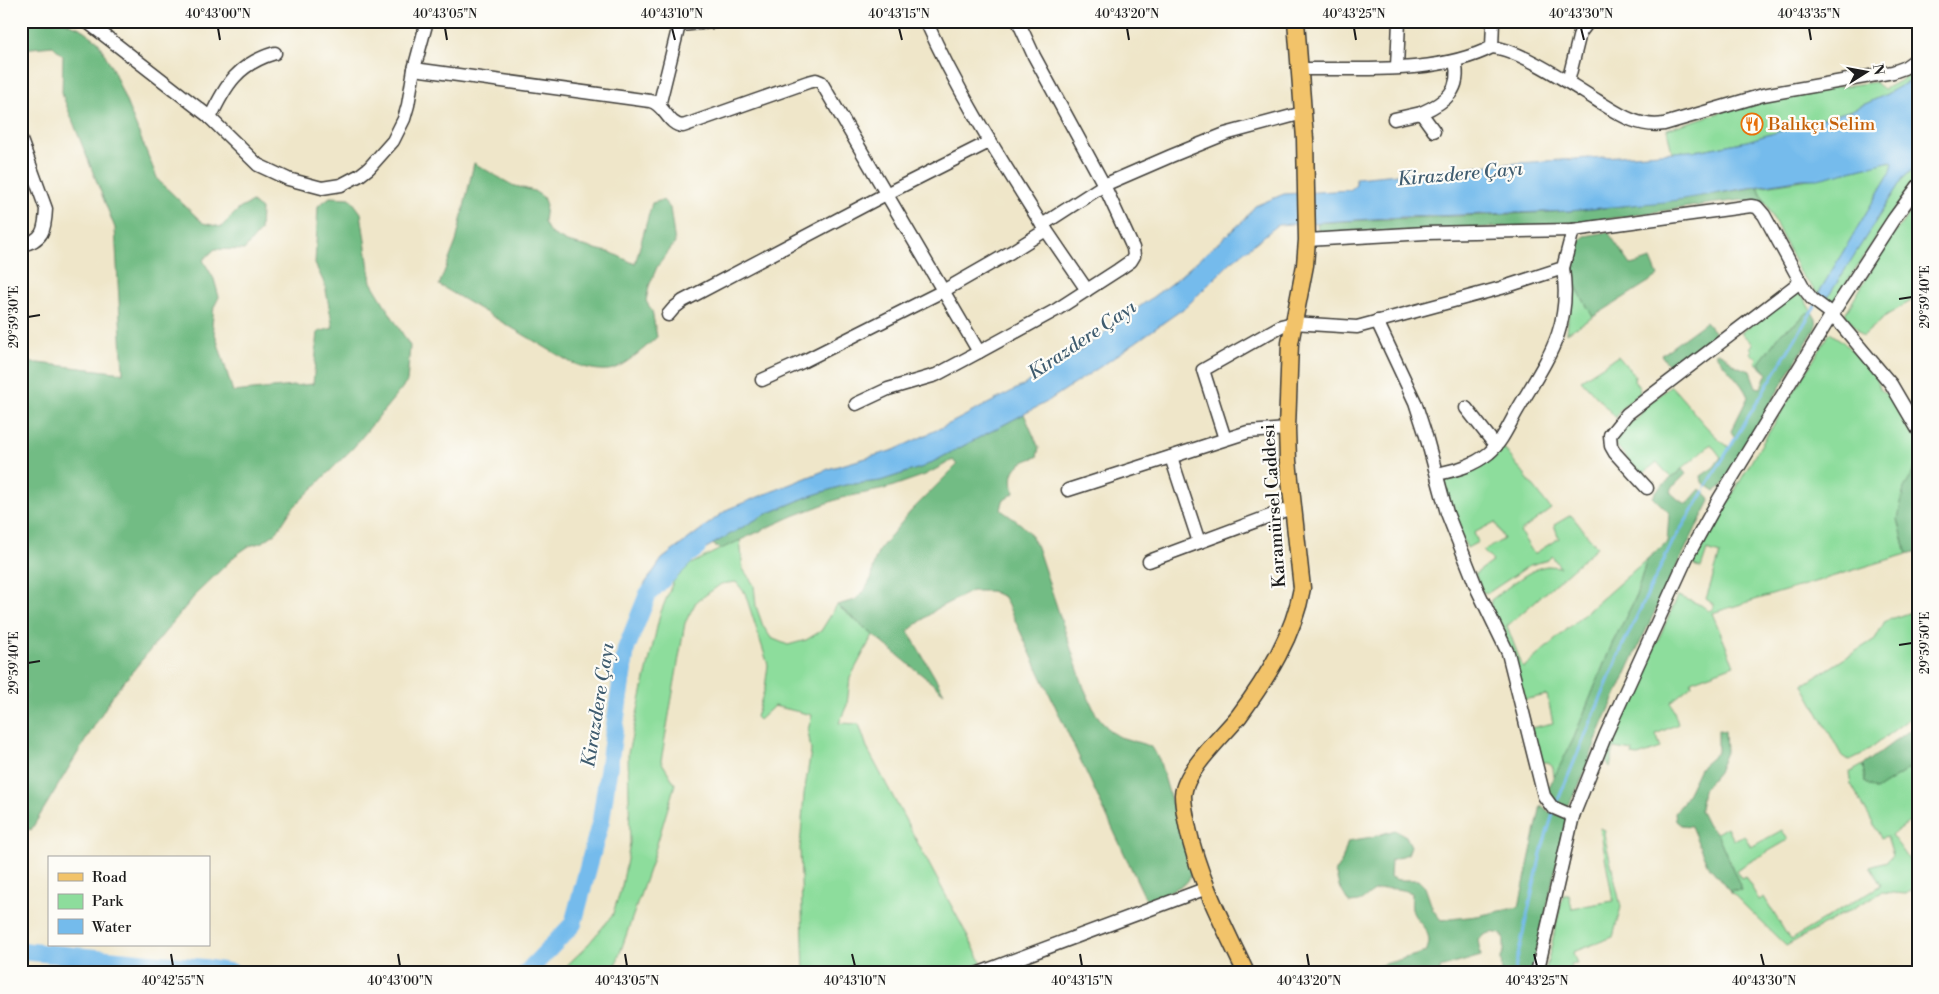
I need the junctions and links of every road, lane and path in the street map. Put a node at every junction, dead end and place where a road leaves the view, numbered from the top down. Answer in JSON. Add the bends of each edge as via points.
{"nodes":[{"id":1,"x":86,"y":21,"type":"edge"},
{"id":2,"x":427,"y":21,"type":"edge"},
{"id":3,"x":723,"y":21,"type":"edge"},
{"id":4,"x":926,"y":21,"type":"edge"},
{"id":5,"x":1018,"y":21,"type":"edge"},
{"id":6,"x":1296,"y":21,"type":"edge"},
{"id":7,"x":1399,"y":21,"type":"edge"},
{"id":8,"x":1494,"y":21,"type":"edge"},
{"id":9,"x":1589,"y":21,"type":"edge"},
{"id":10,"x":680,"y":23,"type":"edge"},
{"id":11,"x":1492,"y":47,"type":"junction"},
{"id":12,"x":275,"y":53,"type":"dead end"},
{"id":13,"x":1918,"y":58,"type":"edge"},
{"id":14,"x":1455,"y":61,"type":"junction"},
{"id":15,"x":1397,"y":67,"type":"junction"},
{"id":16,"x":414,"y":69,"type":"junction"},
{"id":17,"x":1300,"y":69,"type":"junction"},
{"id":18,"x":1568,"y":82,"type":"junction"},
{"id":19,"x":659,"y":106,"type":"junction"},
{"id":20,"x":1421,"y":113,"type":"junction"},
{"id":21,"x":1303,"y":114,"type":"junction"},
{"id":22,"x":210,"y":118,"type":"junction"},
{"id":23,"x":1394,"y":119,"type":"dead end"},
{"id":24,"x":1434,"y":131,"type":"dead end"},
{"id":25,"x":21,"y":140,"type":"edge"},
{"id":26,"x":989,"y":142,"type":"junction"},
{"id":27,"x":1104,"y":184,"type":"junction"},
{"id":28,"x":1918,"y":186,"type":"edge"},
{"id":29,"x":886,"y":194,"type":"junction"},
{"id":30,"x":1044,"y":228,"type":"junction"},
{"id":31,"x":1574,"y":230,"type":"junction"},
{"id":32,"x":1307,"y":240,"type":"junction"},
{"id":33,"x":21,"y":245,"type":"edge"},
{"id":34,"x":1563,"y":268,"type":"junction"},
{"id":35,"x":1800,"y":282,"type":"junction"},
{"id":36,"x":1086,"y":290,"type":"junction"},
{"id":37,"x":943,"y":291,"type":"junction"},
{"id":38,"x":1829,"y":311,"type":"junction"},
{"id":39,"x":668,"y":315,"type":"dead end"},
{"id":40,"x":1376,"y":321,"type":"junction"},
{"id":41,"x":1293,"y":323,"type":"junction"},
{"id":42,"x":979,"y":352,"type":"junction"},
{"id":43,"x":762,"y":380,"type":"dead end"},
{"id":44,"x":856,"y":404,"type":"dead end"},
{"id":45,"x":1466,"y":408,"type":"dead end"},
{"id":46,"x":1287,"y":429,"type":"junction"},
{"id":47,"x":1918,"y":430,"type":"edge"},
{"id":48,"x":1225,"y":439,"type":"junction"},
{"id":49,"x":1496,"y":446,"type":"junction"},
{"id":50,"x":1171,"y":457,"type":"junction"},
{"id":51,"x":1437,"y":474,"type":"junction"},
{"id":52,"x":1648,"y":488,"type":"dead end"},
{"id":53,"x":1068,"y":490,"type":"dead end"},
{"id":54,"x":1294,"y":507,"type":"junction"},
{"id":55,"x":1199,"y":542,"type":"junction"},
{"id":56,"x":1149,"y":561,"type":"dead end"},
{"id":57,"x":1563,"y":812,"type":"junction"},
{"id":58,"x":1207,"y":888,"type":"junction"},
{"id":59,"x":979,"y":973,"type":"edge"},
{"id":60,"x":1246,"y":973,"type":"edge"},
{"id":61,"x":1537,"y":973,"type":"edge"}],
"edges":[{"from":1,"to":22,"type":"street"},
{"from":2,"to":16,"type":"street"},
{"from":3,"to":10,"type":"street"},
{"from":4,"to":26,"type":"street"},
{"from":5,"to":27,"type":"street"},
{"from":6,"to":17,"type":"main road","name":"Karamürsel Caddesi"},
{"from":7,"to":15,"type":"street"},
{"from":8,"to":11,"type":"street"},
{"from":9,"to":18,"type":"street","via":[[1580,33]]},
{"from":10,"to":19,"type":"street"},
{"from":11,"to":14,"type":"street"},
{"from":11,"to":18,"type":"street","via":[[1516,54]]},
{"from":12,"to":22,"type":"street","via":[[256,59],[234,76]]},
{"from":13,"to":18,"type":"street","via":[[1893,72],[1762,95],[1656,125],[1630,120]]},
{"from":14,"to":15,"type":"street"},
{"from":14,"to":20,"type":"street","via":[[1457,78],[1452,92]]},
{"from":15,"to":17,"type":"street"},
{"from":16,"to":19,"type":"street","via":[[650,101]]},
{"from":16,"to":22,"type":"street","via":[[404,119],[393,141],[369,168],[341,185],[322,188],[266,170]]},
{"from":17,"to":21,"type":"main road","name":"Karamürsel Caddesi"},
{"from":19,"to":29,"type":"street","via":[[672,122],[683,126],[818,80],[824,84]]},
{"from":20,"to":23,"type":"street"},
{"from":20,"to":24,"type":"street"},
{"from":21,"to":27,"type":"street","via":[[1225,134]]},
{"from":21,"to":32,"type":"main road","name":"Karamürsel Caddesi"},
{"from":25,"to":33,"type":"street","via":[[46,209],[39,238]]},
{"from":26,"to":29,"type":"street"},
{"from":26,"to":30,"type":"street"},
{"from":27,"to":30,"type":"street"},
{"from":27,"to":36,"type":"street","via":[[1134,256]]},
{"from":28,"to":38,"type":"street"},
{"from":29,"to":37,"type":"street"},
{"from":29,"to":39,"type":"street","via":[[684,301]]},
{"from":30,"to":36,"type":"street"},
{"from":30,"to":37,"type":"street","via":[[1012,252]]},
{"from":31,"to":32,"type":"street","via":[[1426,232]]},
{"from":31,"to":34,"type":"street"},
{"from":31,"to":35,"type":"street","via":[[1757,207]]},
{"from":32,"to":41,"type":"main road","name":"Karamürsel Caddesi"},
{"from":34,"to":40,"type":"street"},
{"from":34,"to":49,"type":"street","via":[[1566,291],[1557,340]]},
{"from":35,"to":38,"type":"street","via":[[1812,299]]},
{"from":35,"to":52,"type":"street","via":[[1627,414],[1610,435],[1615,453]]},
{"from":36,"to":42,"type":"street"},
{"from":37,"to":42,"type":"street"},
{"from":37,"to":43,"type":"street"},
{"from":38,"to":47,"type":"street","via":[[1891,384]]},
{"from":38,"to":57,"type":"street","via":[[1688,555],[1606,734]]},
{"from":40,"to":41,"type":"street","via":[[1350,328]]},
{"from":40,"to":51,"type":"street","via":[[1415,402]]},
{"from":41,"to":46,"type":"main road","name":"Karamürsel Caddesi","via":[[1288,364]]},
{"from":41,"to":48,"type":"street","via":[[1271,331],[1203,370]]},
{"from":42,"to":44,"type":"street","via":[[941,373],[888,389]]},
{"from":45,"to":49,"type":"street"},
{"from":46,"to":48,"type":"street","via":[[1248,432]]},
{"from":46,"to":54,"type":"main road","name":"Karamürsel Caddesi"},
{"from":48,"to":50,"type":"street"},
{"from":49,"to":51,"type":"street","via":[[1473,463]]},
{"from":50,"to":53,"type":"street"},
{"from":50,"to":55,"type":"street"},
{"from":51,"to":57,"type":"street","via":[[1447,513],[1478,592],[1508,653],[1541,787],[1548,803]]},
{"from":54,"to":55,"type":"street"},
{"from":54,"to":58,"type":"main road","name":"Karamürsel Caddesi","via":[[1302,588],[1288,634],[1251,699],[1189,776],[1183,796],[1197,861]]},
{"from":55,"to":56,"type":"street"},
{"from":57,"to":61,"type":"street"},
{"from":58,"to":59,"type":"street"},
{"from":58,"to":60,"type":"main road","name":"Karamürsel Caddesi"}]}
